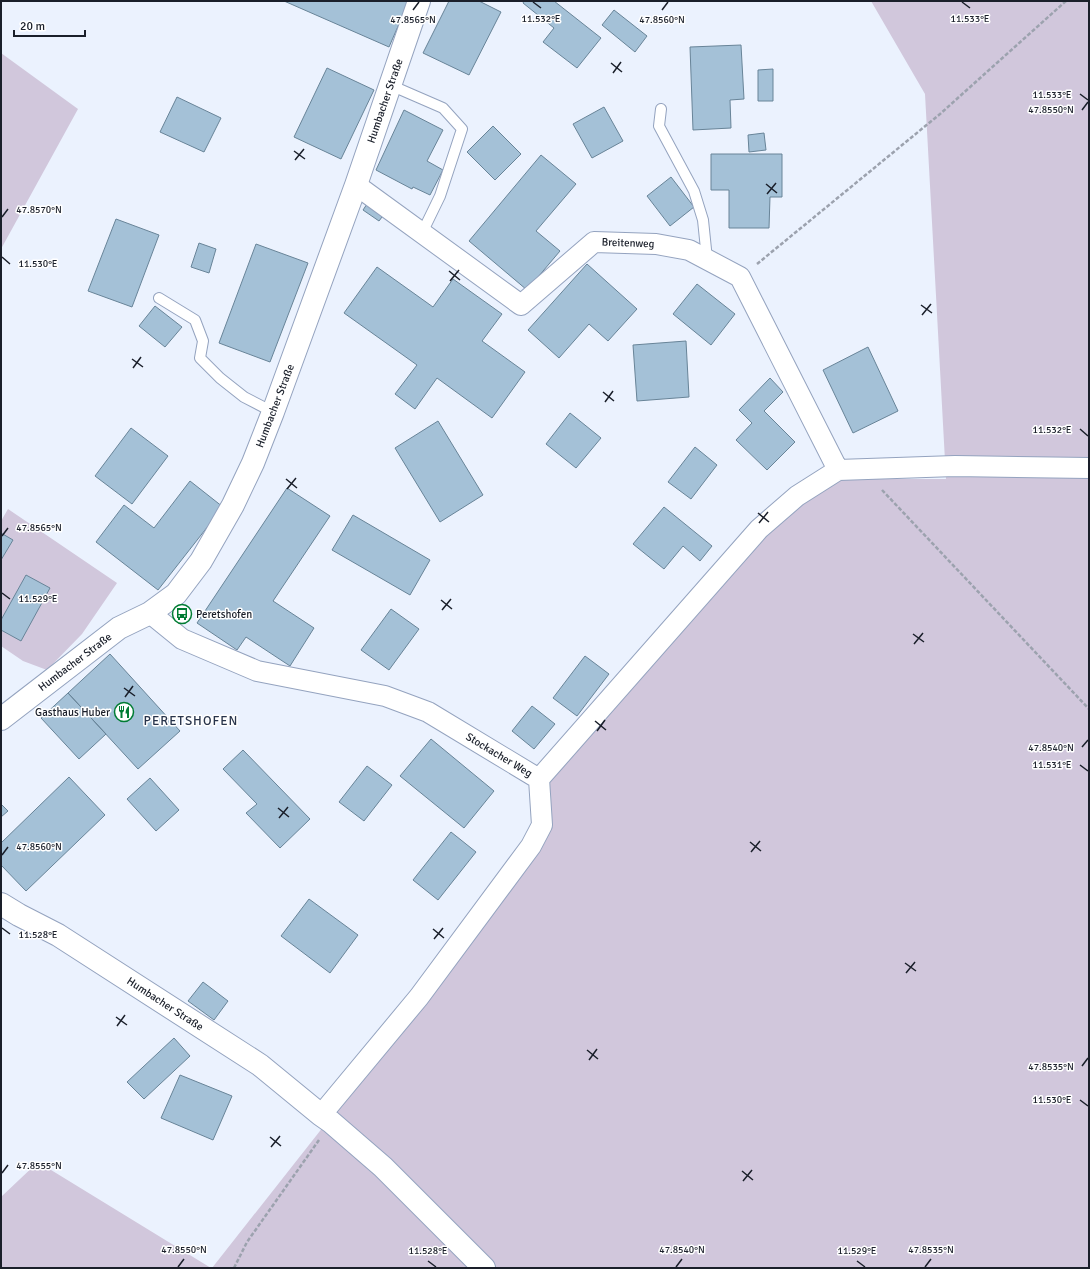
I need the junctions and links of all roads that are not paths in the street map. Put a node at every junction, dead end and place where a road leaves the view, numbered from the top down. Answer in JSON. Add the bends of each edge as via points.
{"nodes":[{"id":1,"x":419,"y":1,"type":"edge"},
{"id":2,"x":390,"y":85,"type":"junction"},
{"id":3,"x":661,"y":109,"type":"dead end"},
{"id":4,"x":356,"y":185,"type":"junction"},
{"id":5,"x":422,"y":233,"type":"junction"},
{"id":6,"x":707,"y":259,"type":"junction"},
{"id":7,"x":159,"y":298,"type":"dead end"},
{"id":8,"x":273,"y":412,"type":"junction"},
{"id":9,"x":1089,"y":468,"type":"edge"},
{"id":10,"x":838,"y":470,"type":"junction"},
{"id":11,"x":150,"y":613,"type":"junction"},
{"id":12,"x":1,"y":719,"type":"edge"},
{"id":13,"x":538,"y":779,"type":"junction"},
{"id":14,"x":1,"y":904,"type":"edge"},
{"id":15,"x":326,"y":1119,"type":"junction"},
{"id":16,"x":484,"y":1268,"type":"edge"}],
"edges":[{"from":1,"to":2,"type":"street","name":"Humbacher Straße"},
{"from":2,"to":4,"type":"street","name":"Humbacher Straße"},
{"from":2,"to":5,"type":"lane","via":[[443,108],[462,129],[440,196]]},
{"from":3,"to":6,"type":"lane","via":[[659,126],[694,191],[703,220]]},
{"from":4,"to":5,"type":"street","name":"Breitenweg"},
{"from":4,"to":8,"type":"street","name":"Humbacher Straße"},
{"from":5,"to":6,"type":"street","name":"Breitenweg","via":[[521,305],[594,242],[656,244],[689,250]]},
{"from":6,"to":10,"type":"street","name":"Breitenweg","via":[[740,277]]},
{"from":7,"to":8,"type":"lane","via":[[195,320],[203,341],[200,358],[220,378],[244,397]]},
{"from":8,"to":11,"type":"street","name":"Humbacher Straße","via":[[253,463],[201,561],[176,594]]},
{"from":9,"to":10,"type":"street","via":[[955,466]]},
{"from":10,"to":13,"type":"street","name":"Stockacher Weg","via":[[797,496],[759,530]]},
{"from":11,"to":12,"type":"street","name":"Humbacher Straße","via":[[119,628]]},
{"from":11,"to":13,"type":"street","name":"Stockacher Weg","via":[[182,640],[257,671],[385,696],[428,712]]},
{"from":13,"to":15,"type":"street","via":[[542,825],[531,846]]},
{"from":14,"to":15,"type":"street","name":"Humbacher Straße","via":[[58,934],[253,1061]]},
{"from":15,"to":16,"type":"street","name":"Humbacher Straße","via":[[383,1167]]}]}
